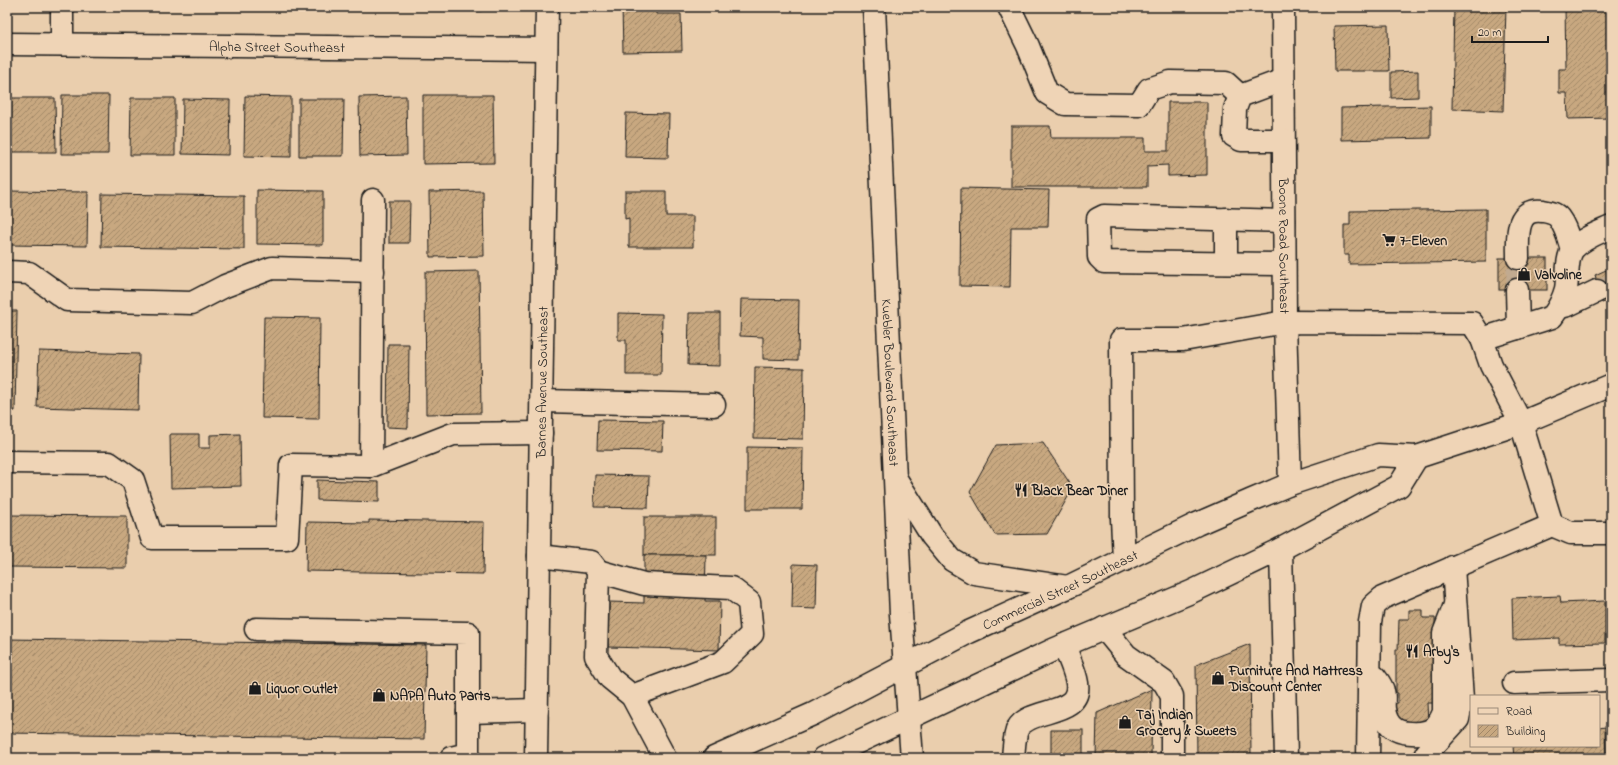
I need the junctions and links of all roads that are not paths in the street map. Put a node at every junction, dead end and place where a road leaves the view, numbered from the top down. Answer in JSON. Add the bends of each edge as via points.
{"nodes":[{"id":1,"x":62,"y":7,"type":"edge"},
{"id":2,"x":547,"y":7,"type":"edge"},
{"id":3,"x":874,"y":7,"type":"edge"},
{"id":4,"x":1009,"y":7,"type":"edge"},
{"id":5,"x":1283,"y":7,"type":"edge"},
{"id":6,"x":7,"y":44,"type":"edge"},
{"id":7,"x":62,"y":44,"type":"junction"},
{"id":8,"x":546,"y":48,"type":"junction"},
{"id":9,"x":1283,"y":80,"type":"junction"},
{"id":10,"x":1240,"y":96,"type":"junction"},
{"id":11,"x":1284,"y":140,"type":"junction"},
{"id":12,"x":373,"y":200,"type":"dead end"},
{"id":13,"x":1226,"y":219,"type":"junction"},
{"id":14,"x":1284,"y":221,"type":"junction"},
{"id":15,"x":1611,"y":228,"type":"edge"},
{"id":16,"x":1572,"y":250,"type":"junction"},
{"id":17,"x":1518,"y":258,"type":"tunnel mouth"},
{"id":18,"x":1226,"y":263,"type":"junction"},
{"id":19,"x":1284,"y":264,"type":"junction"},
{"id":20,"x":373,"y":271,"type":"junction"},
{"id":21,"x":7,"y":272,"type":"edge"},
{"id":22,"x":1517,"y":290,"type":"tunnel mouth"},
{"id":23,"x":1596,"y":291,"type":"tunnel mouth"},
{"id":24,"x":1560,"y":307,"type":"junction"},
{"id":25,"x":1285,"y":322,"type":"junction"},
{"id":26,"x":1518,"y":328,"type":"junction"},
{"id":27,"x":1482,"y":339,"type":"junction"},
{"id":28,"x":1611,"y":385,"type":"edge"},
{"id":29,"x":542,"y":401,"type":"junction"},
{"id":30,"x":714,"y":405,"type":"dead end"},
{"id":31,"x":1521,"y":423,"type":"junction"},
{"id":32,"x":541,"y":433,"type":"junction"},
{"id":33,"x":1417,"y":457,"type":"junction"},
{"id":34,"x":7,"y":462,"type":"edge"},
{"id":35,"x":371,"y":466,"type":"junction"},
{"id":36,"x":895,"y":476,"type":"junction"},
{"id":37,"x":1290,"y":484,"type":"junction"},
{"id":38,"x":1552,"y":525,"type":"junction"},
{"id":39,"x":1611,"y":533,"type":"edge"},
{"id":40,"x":1281,"y":549,"type":"junction"},
{"id":41,"x":539,"y":556,"type":"junction"},
{"id":42,"x":1124,"y":560,"type":"junction"},
{"id":43,"x":1453,"y":567,"type":"junction"},
{"id":44,"x":598,"y":571,"type":"junction"},
{"id":45,"x":1068,"y":587,"type":"junction"},
{"id":46,"x":1455,"y":605,"type":"junction"},
{"id":47,"x":1104,"y":628,"type":"junction"},
{"id":48,"x":256,"y":629,"type":"dead end"},
{"id":49,"x":1064,"y":645,"type":"junction"},
{"id":50,"x":905,"y":664,"type":"junction"},
{"id":51,"x":1369,"y":666,"type":"junction"},
{"id":52,"x":1611,"y":680,"type":"edge"},
{"id":53,"x":1514,"y":683,"type":"dead end"},
{"id":54,"x":632,"y":696,"type":"junction"},
{"id":55,"x":537,"y":710,"type":"junction"},
{"id":56,"x":468,"y":712,"type":"junction"},
{"id":57,"x":909,"y":717,"type":"junction"},
{"id":58,"x":451,"y":758,"type":"edge"},
{"id":59,"x":536,"y":758,"type":"edge"},
{"id":60,"x":665,"y":758,"type":"edge"},
{"id":61,"x":714,"y":758,"type":"edge"},
{"id":62,"x":824,"y":758,"type":"edge"},
{"id":63,"x":912,"y":758,"type":"edge"},
{"id":64,"x":1013,"y":758,"type":"edge"},
{"id":65,"x":1172,"y":758,"type":"edge"},
{"id":66,"x":1286,"y":758,"type":"edge"},
{"id":67,"x":1368,"y":758,"type":"edge"},
{"id":68,"x":1426,"y":758,"type":"edge"}],
"edges":[{"from":1,"to":7,"type":"main road"},
{"from":2,"to":8,"type":"main road","name":"Barnes Avenue Southeast"},
{"from":3,"to":36,"type":"main road","name":"Kuebler Boulevard Southeast"},
{"from":4,"to":10,"type":"main road","via":[[1028,46],[1046,93],[1065,104],[1138,105],[1149,89],[1170,82],[1226,83]]},
{"from":5,"to":9,"type":"main road","name":"Boone Road Southeast"},
{"from":6,"to":7,"type":"main road","name":"Alpha Street Southeast"},
{"from":7,"to":8,"type":"main road","name":"Alpha Street Southeast"},
{"from":8,"to":29,"type":"main road","name":"Barnes Avenue Southeast"},
{"from":9,"to":10,"type":"main road"},
{"from":9,"to":11,"type":"main road","name":"Boone Road Southeast"},
{"from":10,"to":11,"type":"main road","via":[[1235,109],[1234,136],[1241,140]]},
{"from":11,"to":14,"type":"main road","name":"Boone Road Southeast"},
{"from":12,"to":20,"type":"main road"},
{"from":13,"to":14,"type":"main road"},
{"from":13,"to":18,"type":"main road"},
{"from":13,"to":18,"type":"main road","via":[[1104,216],[1098,219],[1099,257],[1104,262]]},
{"from":14,"to":19,"type":"main road","name":"Boone Road Southeast"},
{"from":15,"to":16,"type":"main road","via":[[1583,241]]},
{"from":16,"to":17,"type":"main road","via":[[1559,218],[1551,212],[1539,210],[1526,214],[1519,224]]},
{"from":16,"to":24,"type":"main road","via":[[1566,289]]},
{"from":18,"to":19,"type":"main road"},
{"from":19,"to":25,"type":"main road","name":"Boone Road Southeast"},
{"from":20,"to":21,"type":"main road","via":[[272,268],[225,286],[192,303],[67,300],[29,273]]},
{"from":20,"to":35,"type":"main road"},
{"from":22,"to":26,"type":"main road"},
{"from":23,"to":24,"type":"main road"},
{"from":24,"to":26,"type":"main road","via":[[1552,317]]},
{"from":25,"to":27,"type":"main road","via":[[1472,323]]},
{"from":25,"to":37,"type":"main road","name":"Boone Road Southeast"},
{"from":25,"to":42,"type":"main road","via":[[1183,340],[1121,340]]},
{"from":26,"to":27,"type":"main road"},
{"from":27,"to":31,"type":"main road","via":[[1491,365]]},
{"from":28,"to":31,"type":"main road","name":"Commercial Street Southeast"},
{"from":29,"to":30,"type":"main road"},
{"from":29,"to":32,"type":"main road","name":"Barnes Avenue Southeast"},
{"from":31,"to":33,"type":"main road","name":"Commercial Street Southeast"},
{"from":31,"to":38,"type":"main road"},
{"from":32,"to":35,"type":"main road","via":[[453,434]]},
{"from":32,"to":41,"type":"main road","name":"Barnes Avenue Southeast"},
{"from":33,"to":37,"type":"main road","name":"Commercial Street Southeast","via":[[1378,455]]},
{"from":33,"to":40,"type":"main road","via":[[1400,486]]},
{"from":34,"to":35,"type":"main road","via":[[109,463],[133,480],[152,538],[287,538],[292,465]]},
{"from":36,"to":45,"type":"main road","via":[[932,536],[952,560],[974,573]]},
{"from":36,"to":50,"type":"main road","name":"Kuebler Boulevard Southeast"},
{"from":37,"to":42,"type":"main road","name":"Commercial Street Southeast","via":[[1197,524]]},
{"from":38,"to":39,"type":"main road","via":[[1571,533]]},
{"from":38,"to":43,"type":"main road"},
{"from":40,"to":47,"type":"main road","via":[[1192,592]]},
{"from":40,"to":66,"type":"main road"},
{"from":41,"to":44,"type":"main road","via":[[591,562]]},
{"from":41,"to":55,"type":"main road","name":"Barnes Avenue Southeast"},
{"from":42,"to":45,"type":"main road","name":"Commercial Street Southeast"},
{"from":43,"to":46,"type":"main road"},
{"from":43,"to":51,"type":"main road","via":[[1382,598],[1373,606]]},
{"from":44,"to":54,"type":"main road","via":[[596,656],[610,678]]},
{"from":44,"to":54,"type":"main road","via":[[644,584],[730,588],[749,602],[752,634],[723,662]]},
{"from":45,"to":50,"type":"main road","name":"Commercial Street Southeast"},
{"from":46,"to":51,"type":"main road","via":[[1444,633],[1444,712],[1440,723],[1431,730],[1411,733],[1391,727],[1386,720],[1383,690]]},
{"from":46,"to":68,"type":"main road","via":[[1462,699],[1458,719],[1426,754]]},
{"from":47,"to":49,"type":"main road"},
{"from":47,"to":65,"type":"main road","via":[[1126,655],[1164,682],[1172,696]]},
{"from":48,"to":56,"type":"main road","via":[[468,633]]},
{"from":49,"to":57,"type":"main road"},
{"from":49,"to":64,"type":"main road","via":[[1077,684],[1076,694],[1064,707],[1022,723],[1018,729]]},
{"from":50,"to":57,"type":"main road","name":"Kuebler Boulevard Southeast"},
{"from":50,"to":61,"type":"main road","name":"Commercial Street Southeast","via":[[813,714]]},
{"from":51,"to":67,"type":"main road"},
{"from":52,"to":53,"type":"main road"},
{"from":54,"to":60,"type":"main road"},
{"from":55,"to":56,"type":"main road"},
{"from":55,"to":59,"type":"main road","name":"Barnes Avenue Southeast"},
{"from":56,"to":58,"type":"main road","via":[[468,754]]},
{"from":57,"to":62,"type":"main road"},
{"from":57,"to":63,"type":"main road","name":"Kuebler Boulevard Southeast"}]}
